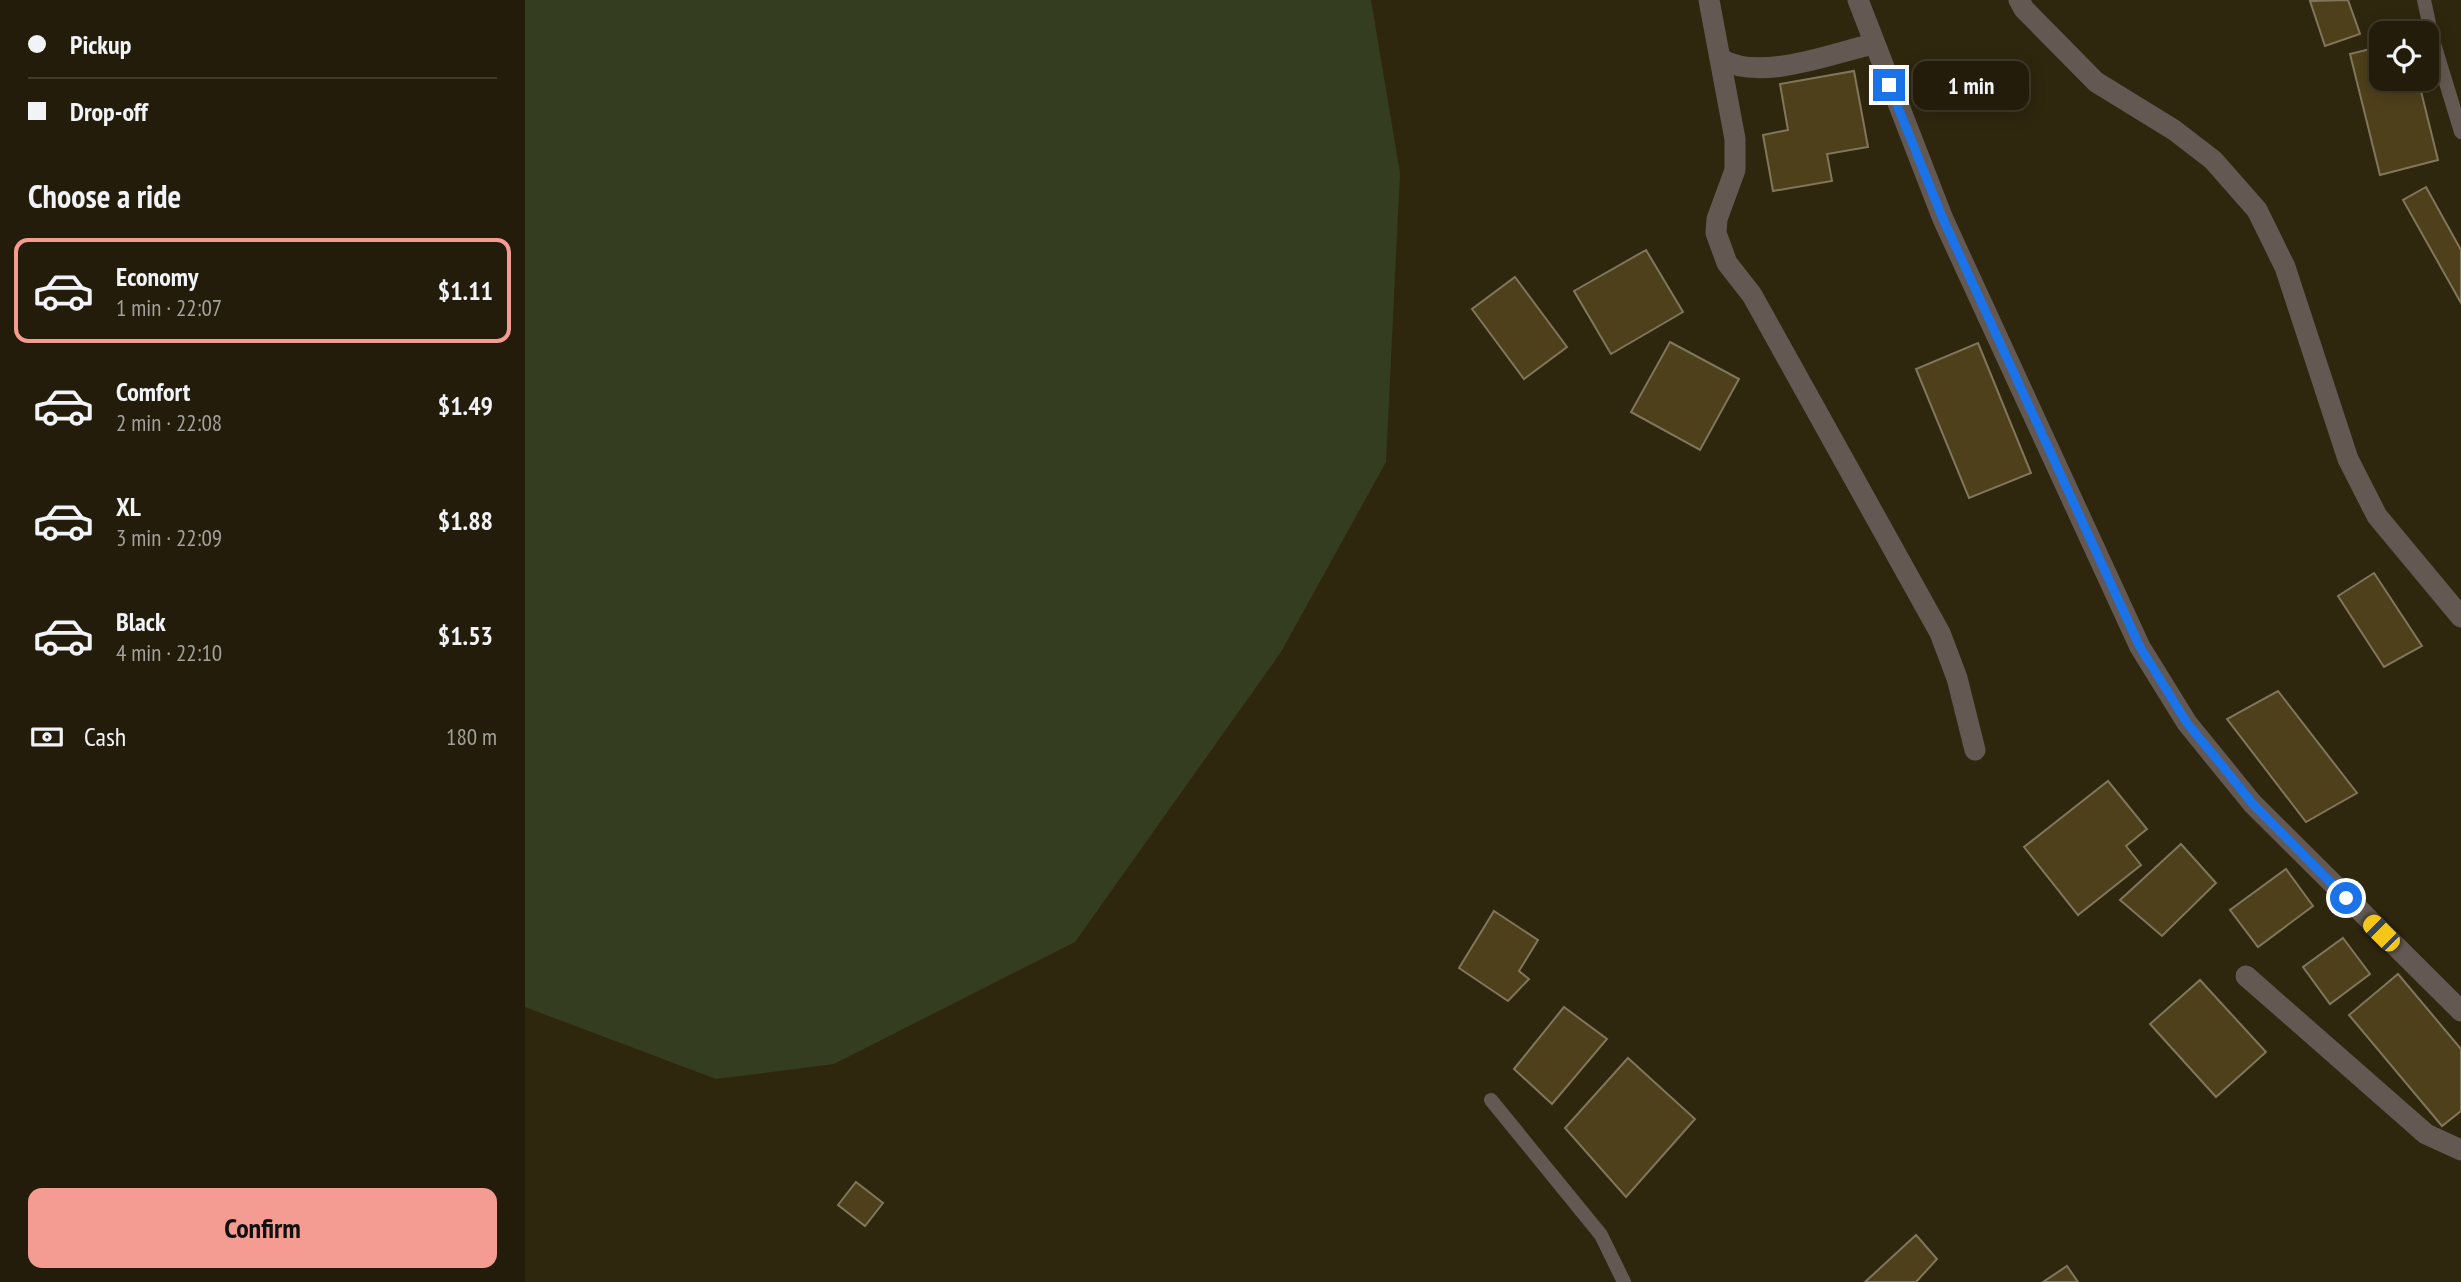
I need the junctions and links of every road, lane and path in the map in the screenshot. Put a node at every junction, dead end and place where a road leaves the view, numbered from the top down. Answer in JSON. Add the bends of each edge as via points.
{"nodes":[{"id":1,"x":1709,"y":0,"type":"edge"},
{"id":2,"x":1858,"y":0,"type":"edge"},
{"id":3,"x":2019,"y":0,"type":"edge"},
{"id":4,"x":2424,"y":0,"type":"edge"},
{"id":5,"x":1873,"y":44,"type":"junction"},
{"id":6,"x":1721,"y":58,"type":"junction"},
{"id":7,"x":2461,"y":132,"type":"edge"},
{"id":8,"x":2461,"y":617,"type":"edge"},
{"id":9,"x":1975,"y":750,"type":"dead end"},
{"id":10,"x":2246,"y":976,"type":"dead end"},
{"id":11,"x":2461,"y":1011,"type":"edge"},
{"id":12,"x":1491,"y":1100,"type":"dead end"},
{"id":13,"x":2461,"y":1150,"type":"edge"},
{"id":14,"x":1624,"y":1282,"type":"edge"}],
"edges":[{"from":1,"to":6,"type":"street"},
{"from":2,"to":5,"type":"street"},
{"from":3,"to":8,"type":"street","via":[[2096,82],[2213,160],[2257,210],[2285,267],[2348,459],[2377,516]]},
{"from":4,"to":7,"type":"lane"},
{"from":5,"to":6,"type":"street","via":[[1751,69]]},
{"from":5,"to":11,"type":"street","via":[[1943,219],[2140,647],[2187,723],[2252,803]]},
{"from":6,"to":9,"type":"street","via":[[1735,139],[1735,170],[1717,219],[1720,249],[1752,295],[1940,633]]},
{"from":10,"to":13,"type":"street","via":[[2426,1134]]},
{"from":12,"to":14,"type":"lane","via":[[1601,1235]]}]}
